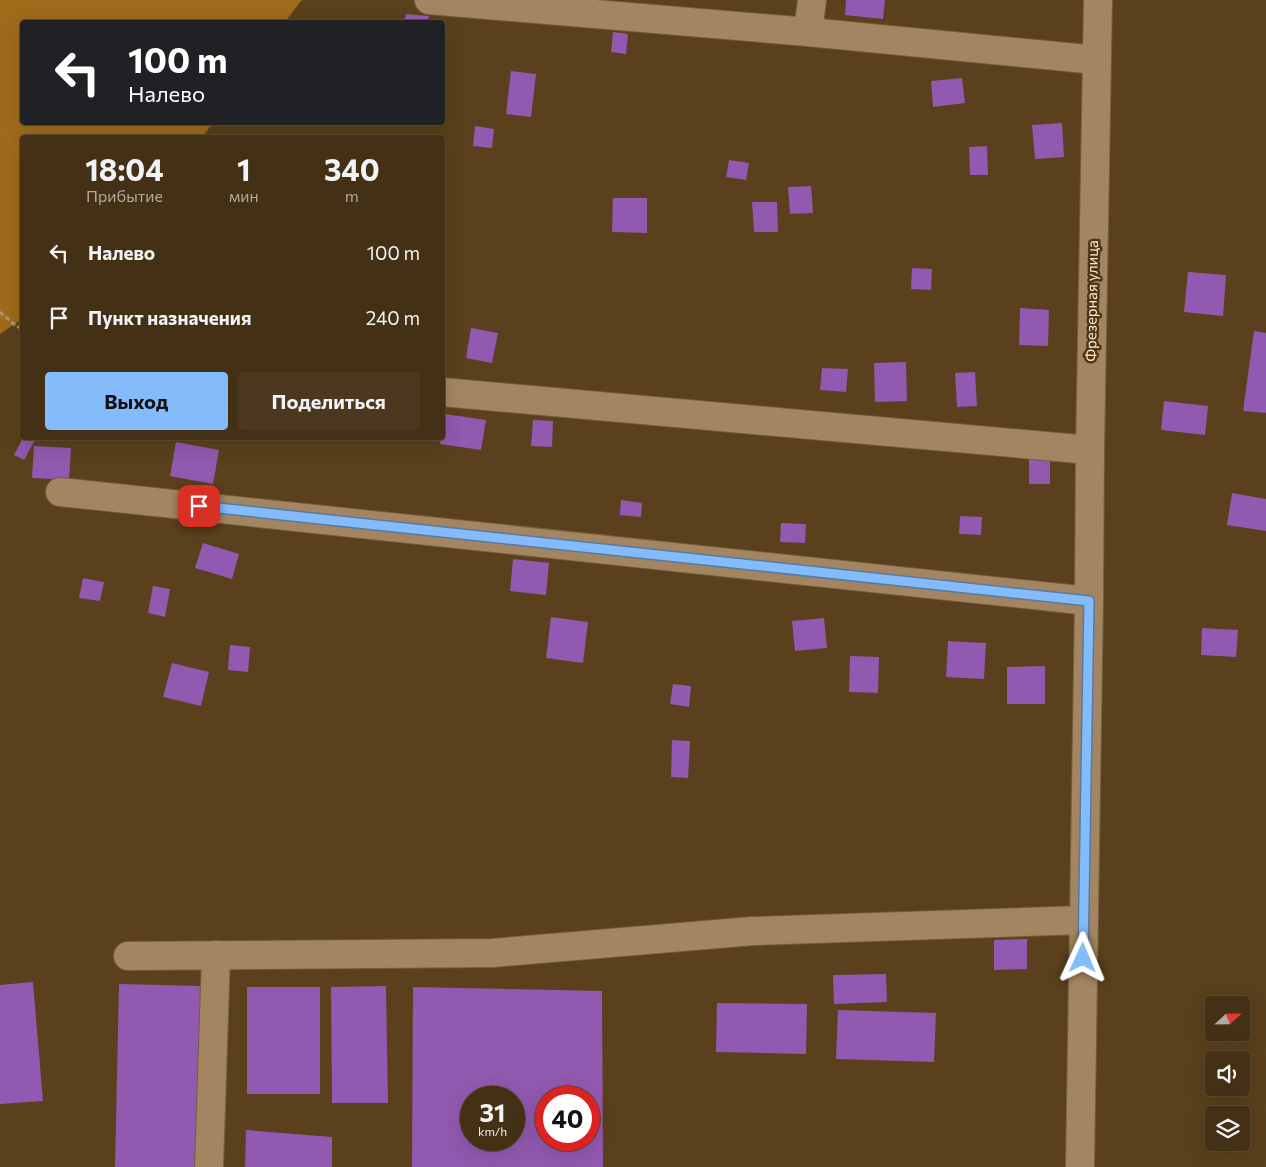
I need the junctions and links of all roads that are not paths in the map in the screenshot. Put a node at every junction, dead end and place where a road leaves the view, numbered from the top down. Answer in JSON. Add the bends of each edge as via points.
{"nodes":[{"id":1,"x":429,"y":0,"type":"edge"},
{"id":2,"x":812,"y":0,"type":"edge"},
{"id":3,"x":1098,"y":0,"type":"edge"},
{"id":4,"x":808,"y":32,"type":"junction"},
{"id":5,"x":1097,"y":60,"type":"junction"},
{"id":6,"x":445,"y":392,"type":"edge"},
{"id":7,"x":1090,"y":450,"type":"junction"},
{"id":8,"x":60,"y":492,"type":"dead end"},
{"id":9,"x":1089,"y":601,"type":"junction"},
{"id":10,"x":1084,"y":920,"type":"junction"},
{"id":11,"x":216,"y":955,"type":"junction"},
{"id":12,"x":128,"y":956,"type":"dead end"},
{"id":13,"x":209,"y":1167,"type":"edge"},
{"id":14,"x":1080,"y":1167,"type":"edge"}],
"edges":[{"from":1,"to":4,"type":"street"},
{"from":2,"to":4,"type":"street"},
{"from":3,"to":5,"type":"street","name":"Фрезерная улица"},
{"from":4,"to":5,"type":"street"},
{"from":5,"to":7,"type":"street","name":"Фрезерная улица"},
{"from":6,"to":7,"type":"street"},
{"from":7,"to":9,"type":"street","name":"Фрезерная улица"},
{"from":8,"to":9,"type":"street"},
{"from":9,"to":10,"type":"street","name":"Фрезерная улица"},
{"from":10,"to":11,"type":"street","via":[[753,931],[492,953]]},
{"from":10,"to":14,"type":"street","name":"Фрезерная улица"},
{"from":11,"to":12,"type":"street"},
{"from":11,"to":13,"type":"street"}]}
